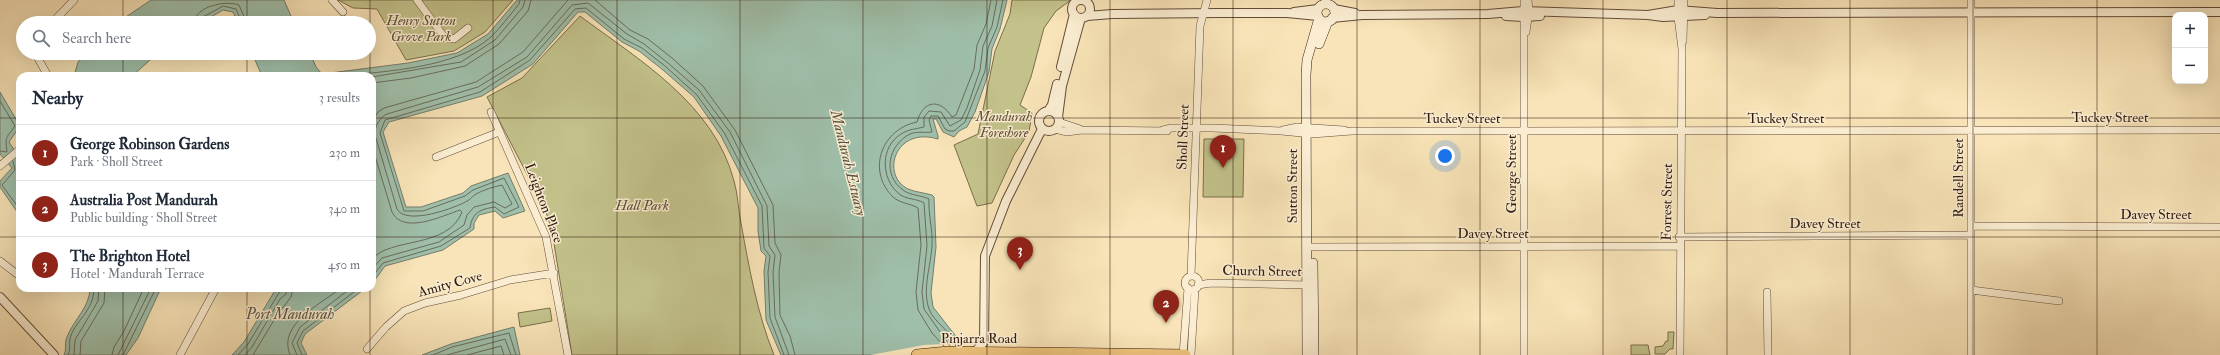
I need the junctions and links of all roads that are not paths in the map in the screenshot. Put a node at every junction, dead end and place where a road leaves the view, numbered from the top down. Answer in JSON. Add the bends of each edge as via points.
{"nodes":[{"id":1,"x":74,"y":0,"type":"edge"},
{"id":2,"x":332,"y":0,"type":"edge"},
{"id":3,"x":417,"y":0,"type":"edge"},
{"id":4,"x":1078,"y":0,"type":"edge"},
{"id":5,"x":1207,"y":0,"type":"edge"},
{"id":6,"x":1524,"y":0,"type":"edge"},
{"id":7,"x":1528,"y":0,"type":"edge"},
{"id":8,"x":1678,"y":0,"type":"edge"},
{"id":9,"x":1684,"y":0,"type":"edge"},
{"id":10,"x":1971,"y":0,"type":"edge"},
{"id":11,"x":1088,"y":3,"type":"edge"},
{"id":12,"x":1326,"y":8,"type":"edge"},
{"id":13,"x":343,"y":12,"type":"dead end"},
{"id":14,"x":1971,"y":12,"type":"junction"},
{"id":15,"x":2220,"y":12,"type":"edge"},
{"id":16,"x":1203,"y":13,"type":"junction"},
{"id":17,"x":1681,"y":13,"type":"junction"},
{"id":18,"x":1112,"y":14,"type":"junction"},
{"id":19,"x":1526,"y":14,"type":"junction"},
{"id":20,"x":1362,"y":15,"type":"junction"},
{"id":21,"x":59,"y":16,"type":"edge"},
{"id":22,"x":1081,"y":16,"type":"junction"},
{"id":23,"x":1330,"y":20,"type":"junction"},
{"id":24,"x":468,"y":28,"type":"dead end"},
{"id":25,"x":39,"y":60,"type":"edge"},
{"id":26,"x":46,"y":72,"type":"edge"},
{"id":27,"x":1048,"y":111,"type":"junction"},
{"id":28,"x":491,"y":112,"type":"dead end"},
{"id":29,"x":1058,"y":123,"type":"junction"},
{"id":30,"x":1042,"y":129,"type":"junction"},
{"id":31,"x":1196,"y":130,"type":"junction"},
{"id":32,"x":1524,"y":130,"type":"junction"},
{"id":33,"x":1971,"y":130,"type":"junction"},
{"id":34,"x":2220,"y":130,"type":"edge"},
{"id":35,"x":1309,"y":131,"type":"junction"},
{"id":36,"x":1681,"y":131,"type":"junction"},
{"id":37,"x":499,"y":132,"type":"junction"},
{"id":38,"x":16,"y":152,"type":"edge"},
{"id":39,"x":436,"y":157,"type":"dead end"},
{"id":40,"x":0,"y":166,"type":"edge"},
{"id":41,"x":1971,"y":226,"type":"junction"},
{"id":42,"x":2220,"y":227,"type":"edge"},
{"id":43,"x":1971,"y":235,"type":"junction"},
{"id":44,"x":1679,"y":237,"type":"junction"},
{"id":45,"x":1524,"y":245,"type":"junction"},
{"id":46,"x":1680,"y":246,"type":"junction"},
{"id":47,"x":1309,"y":247,"type":"junction"},
{"id":48,"x":0,"y":261,"type":"edge"},
{"id":49,"x":16,"y":273,"type":"edge"},
{"id":50,"x":554,"y":273,"type":"junction"},
{"id":51,"x":1194,"y":283,"type":"junction"},
{"id":52,"x":1310,"y":285,"type":"junction"},
{"id":53,"x":1971,"y":290,"type":"junction"},
{"id":54,"x":214,"y":292,"type":"edge"},
{"id":55,"x":1767,"y":292,"type":"dead end"},
{"id":56,"x":0,"y":297,"type":"edge"},
{"id":57,"x":2059,"y":301,"type":"dead end"},
{"id":58,"x":367,"y":349,"type":"dead end"},
{"id":59,"x":971,"y":352,"type":"junction"},
{"id":60,"x":54,"y":355,"type":"edge"},
{"id":61,"x":180,"y":355,"type":"edge"},
{"id":62,"x":568,"y":355,"type":"edge"},
{"id":63,"x":917,"y":355,"type":"edge"},
{"id":64,"x":1184,"y":355,"type":"edge"},
{"id":65,"x":1191,"y":355,"type":"edge"},
{"id":66,"x":1307,"y":355,"type":"edge"},
{"id":67,"x":1314,"y":355,"type":"edge"},
{"id":68,"x":1524,"y":355,"type":"edge"},
{"id":69,"x":1680,"y":355,"type":"edge"},
{"id":70,"x":1768,"y":355,"type":"edge"},
{"id":71,"x":1971,"y":355,"type":"edge"}],
"edges":[{"from":1,"to":21,"type":"street"},
{"from":2,"to":13,"type":"street"},
{"from":3,"to":24,"type":"street","via":[[446,38],[454,39]]},
{"from":4,"to":11,"type":"street"},
{"from":4,"to":22,"type":"street","via":[[1072,7]]},
{"from":5,"to":16,"type":"street","name":"Sholl Street"},
{"from":6,"to":19,"type":"street","name":"George Street"},
{"from":7,"to":19,"type":"street","name":"George Street"},
{"from":8,"to":17,"type":"street","name":"Forrest Street"},
{"from":9,"to":17,"type":"street","name":"Forrest Street"},
{"from":10,"to":14,"type":"street","name":"Randell Street"},
{"from":11,"to":18,"type":"street"},
{"from":11,"to":22,"type":"street","via":[[1090,12]]},
{"from":12,"to":16,"type":"street","via":[[1287,13]]},
{"from":12,"to":20,"type":"street"},
{"from":12,"to":23,"type":"main road","name":"Sutton Street"},
{"from":12,"to":23,"type":"main road","via":[[1323,21]]},
{"from":12,"to":35,"type":"main road","name":"Sutton Street","via":[[1308,60]]},
{"from":14,"to":15,"type":"street"},
{"from":14,"to":17,"type":"street"},
{"from":14,"to":33,"type":"street","name":"Randell Street"},
{"from":16,"to":18,"type":"street"},
{"from":16,"to":31,"type":"street","name":"Sholl Street","via":[[1200,26]]},
{"from":17,"to":19,"type":"street"},
{"from":17,"to":36,"type":"street","name":"Forrest Street"},
{"from":18,"to":22,"type":"street"},
{"from":19,"to":20,"type":"street"},
{"from":19,"to":32,"type":"street","name":"George Street"},
{"from":20,"to":23,"type":"street"},
{"from":22,"to":27,"type":"street"},
{"from":22,"to":29,"type":"street","via":[[1062,86]]},
{"from":23,"to":35,"type":"main road","name":"Sutton Street","via":[[1313,64]]},
{"from":25,"to":26,"type":"street"},
{"from":27,"to":29,"type":"street","via":[[1054,113]]},
{"from":27,"to":30,"type":"street","via":[[1042,113],[1039,118]]},
{"from":28,"to":37,"type":"street","name":"Leighton Place"},
{"from":29,"to":30,"type":"street","via":[[1049,132]]},
{"from":29,"to":31,"type":"street","name":"Tuckey Street","via":[[1082,130]]},
{"from":30,"to":59,"type":"street","via":[[1006,201],[985,256],[984,342]]},
{"from":31,"to":35,"type":"street","name":"Tuckey Street"},
{"from":31,"to":51,"type":"street","name":"Sholl Street"},
{"from":32,"to":35,"type":"street","name":"Tuckey Street","via":[[1352,131],[1336,128]]},
{"from":32,"to":36,"type":"street","name":"Tuckey Street"},
{"from":32,"to":45,"type":"street","name":"George Street"},
{"from":33,"to":34,"type":"street","name":"Tuckey Street"},
{"from":33,"to":36,"type":"street","name":"Tuckey Street"},
{"from":33,"to":41,"type":"street","name":"Randell Street"},
{"from":35,"to":47,"type":"main road","name":"Sutton Street"},
{"from":36,"to":44,"type":"street","name":"Forrest Street"},
{"from":37,"to":39,"type":"street"},
{"from":37,"to":50,"type":"street","name":"Leighton Place","via":[[536,210],[546,237]]},
{"from":38,"to":40,"type":"street"},
{"from":41,"to":42,"type":"street","name":"Davey Street"},
{"from":41,"to":43,"type":"street","name":"Randell Street"},
{"from":43,"to":44,"type":"street","name":"Davey Street"},
{"from":43,"to":53,"type":"street","name":"Randell Street"},
{"from":44,"to":46,"type":"street","name":"Forrest Street"},
{"from":45,"to":46,"type":"street","name":"Davey Street"},
{"from":45,"to":47,"type":"street","name":"Davey Street"},
{"from":45,"to":68,"type":"street","name":"George Street"},
{"from":46,"to":69,"type":"street","name":"Forrest Street"},
{"from":47,"to":52,"type":"main road","name":"Sutton Street"},
{"from":48,"to":49,"type":"street"},
{"from":50,"to":58,"type":"street","name":"Amity Cove","via":[[510,280],[411,308],[386,327]]},
{"from":50,"to":62,"type":"street","name":"Leighton Place"},
{"from":51,"to":52,"type":"street","name":"Church Street"},
{"from":51,"to":64,"type":"street","name":"Sholl Street"},
{"from":51,"to":65,"type":"street","name":"Sholl Street"},
{"from":52,"to":66,"type":"main road","name":"Sutton Street"},
{"from":52,"to":67,"type":"main road","name":"Sutton Street"},
{"from":53,"to":57,"type":"street"},
{"from":53,"to":71,"type":"street","name":"Randell Street"},
{"from":54,"to":61,"type":"street"},
{"from":55,"to":70,"type":"street"},
{"from":56,"to":60,"type":"street"},
{"from":59,"to":63,"type":"main road","name":"Pinjarra Road"},
{"from":59,"to":64,"type":"main road","name":"Pinjarra Road"}]}
